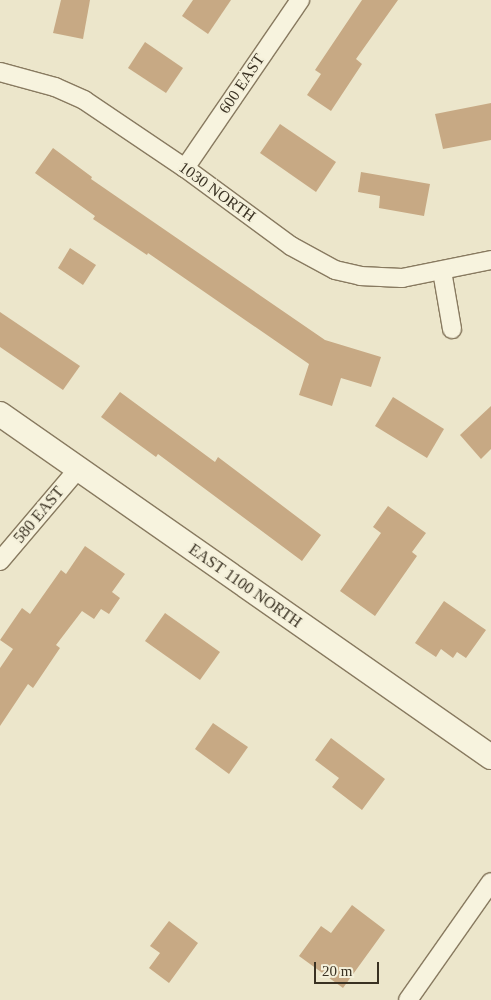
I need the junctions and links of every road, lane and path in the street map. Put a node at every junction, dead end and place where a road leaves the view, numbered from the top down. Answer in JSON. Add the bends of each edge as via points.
{"nodes":[{"id":1,"x":300,"y":0,"type":"edge"},
{"id":2,"x":0,"y":72,"type":"edge"},
{"id":3,"x":185,"y":168,"type":"junction"},
{"id":4,"x":491,"y":260,"type":"edge"},
{"id":5,"x":442,"y":271,"type":"junction"},
{"id":6,"x":452,"y":329,"type":"dead end"},
{"id":7,"x":0,"y":414,"type":"edge"},
{"id":8,"x":78,"y":469,"type":"junction"},
{"id":9,"x":0,"y":561,"type":"edge"},
{"id":10,"x":491,"y":757,"type":"edge"},
{"id":11,"x":491,"y":882,"type":"edge"},
{"id":12,"x":408,"y":1000,"type":"edge"}],
"edges":[{"from":1,"to":3,"type":"street","name":"600 EAST"},
{"from":2,"to":3,"type":"street","name":"1030 NORTH","via":[[55,86],[84,100]]},
{"from":3,"to":5,"type":"street","name":"1030 NORTH","via":[[291,246],[335,270],[384,278]]},
{"from":4,"to":5,"type":"street","name":"1030 NORTH"},
{"from":5,"to":6,"type":"street"},
{"from":7,"to":8,"type":"street","name":"EAST 1100 NORTH"},
{"from":8,"to":9,"type":"street","name":"580 EAST"},
{"from":8,"to":10,"type":"street","name":"EAST 1100 NORTH"},
{"from":11,"to":12,"type":"street"}]}
